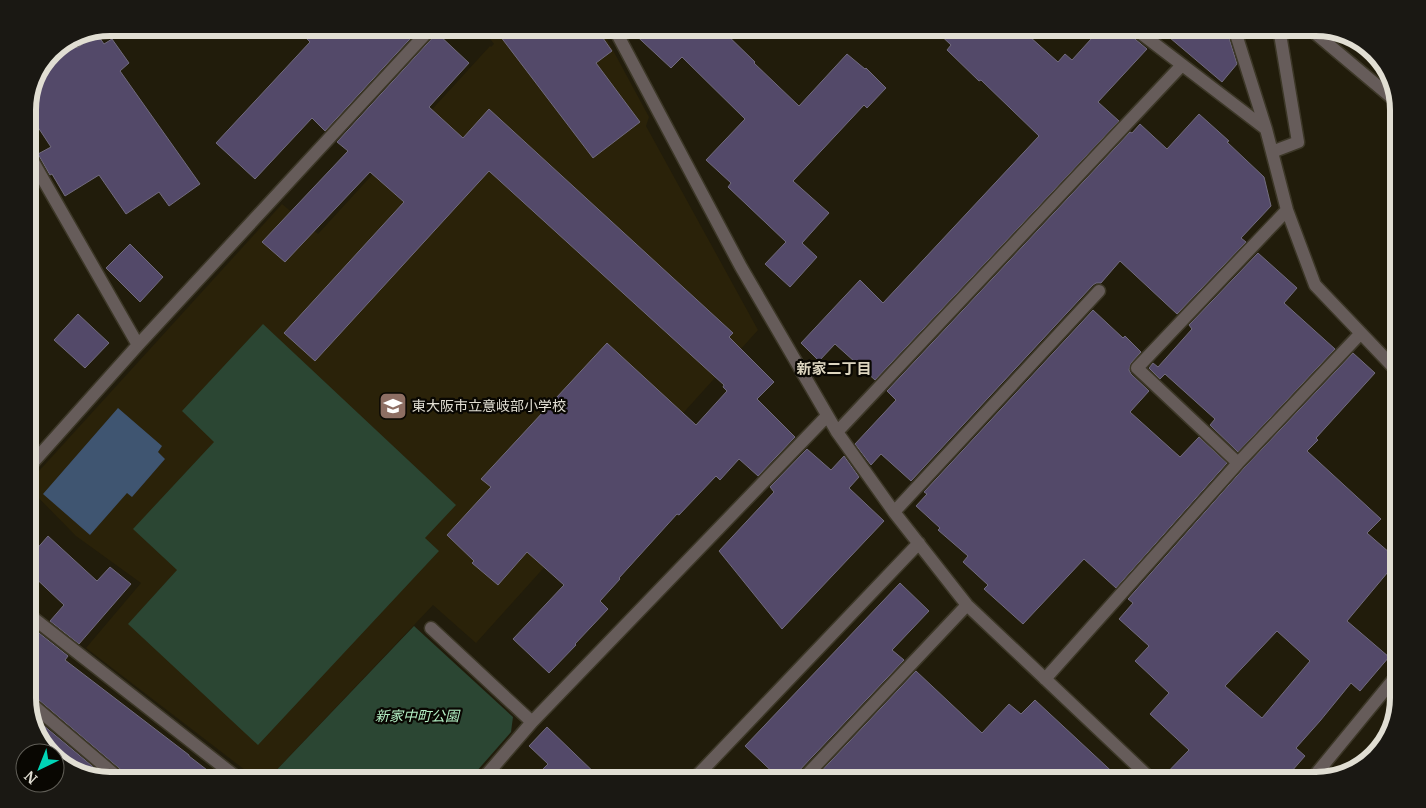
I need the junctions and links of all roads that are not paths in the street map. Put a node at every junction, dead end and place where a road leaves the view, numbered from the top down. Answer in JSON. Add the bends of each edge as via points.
{"nodes":[{"id":1,"x":424,"y":36,"type":"edge"},
{"id":2,"x":618,"y":36,"type":"edge"},
{"id":3,"x":1145,"y":36,"type":"edge"},
{"id":4,"x":1237,"y":36,"type":"edge"},
{"id":5,"x":1280,"y":36,"type":"edge"},
{"id":6,"x":1319,"y":36,"type":"edge"},
{"id":7,"x":1182,"y":64,"type":"junction"},
{"id":8,"x":1388,"y":94,"type":"edge"},
{"id":9,"x":1266,"y":129,"type":"junction"},
{"id":10,"x":1272,"y":152,"type":"junction"},
{"id":11,"x":36,"y":167,"type":"edge"},
{"id":12,"x":1287,"y":210,"type":"junction"},
{"id":13,"x":1099,"y":291,"type":"dead end"},
{"id":14,"x":1361,"y":333,"type":"junction"},
{"id":15,"x":138,"y":345,"type":"junction"},
{"id":16,"x":1390,"y":364,"type":"edge"},
{"id":17,"x":827,"y":416,"type":"junction"},
{"id":18,"x":837,"y":432,"type":"junction"},
{"id":19,"x":36,"y":459,"type":"edge"},
{"id":20,"x":1238,"y":463,"type":"junction"},
{"id":21,"x":894,"y":512,"type":"junction"},
{"id":22,"x":919,"y":542,"type":"junction"},
{"id":23,"x":967,"y":606,"type":"junction"},
{"id":24,"x":36,"y":620,"type":"edge"},
{"id":25,"x":431,"y":628,"type":"dead end"},
{"id":26,"x":1046,"y":679,"type":"junction"},
{"id":27,"x":1390,"y":684,"type":"edge"},
{"id":28,"x":37,"y":709,"type":"edge"},
{"id":29,"x":532,"y":722,"type":"junction"},
{"id":30,"x":112,"y":772,"type":"edge"},
{"id":31,"x":230,"y":772,"type":"edge"},
{"id":32,"x":489,"y":772,"type":"edge"},
{"id":33,"x":701,"y":772,"type":"edge"},
{"id":34,"x":810,"y":772,"type":"edge"},
{"id":35,"x":1144,"y":772,"type":"edge"},
{"id":36,"x":1318,"y":772,"type":"edge"}],
"edges":[{"from":1,"to":15,"type":"street"},
{"from":2,"to":17,"type":"street","via":[[741,267]]},
{"from":3,"to":7,"type":"street"},
{"from":4,"to":9,"type":"street"},
{"from":5,"to":10,"type":"street","via":[[1298,142]]},
{"from":6,"to":8,"type":"street"},
{"from":7,"to":9,"type":"street"},
{"from":7,"to":18,"type":"street"},
{"from":9,"to":10,"type":"street"},
{"from":10,"to":12,"type":"street"},
{"from":11,"to":15,"type":"street"},
{"from":12,"to":14,"type":"street","via":[[1315,285]]},
{"from":12,"to":20,"type":"street","via":[[1137,368]]},
{"from":13,"to":21,"type":"street"},
{"from":14,"to":16,"type":"street"},
{"from":14,"to":20,"type":"street"},
{"from":15,"to":19,"type":"street"},
{"from":17,"to":18,"type":"street"},
{"from":17,"to":29,"type":"street"},
{"from":18,"to":21,"type":"street"},
{"from":20,"to":26,"type":"street"},
{"from":21,"to":22,"type":"street"},
{"from":22,"to":23,"type":"street"},
{"from":22,"to":33,"type":"street"},
{"from":23,"to":26,"type":"street"},
{"from":23,"to":34,"type":"street"},
{"from":24,"to":31,"type":"street"},
{"from":25,"to":29,"type":"street"},
{"from":26,"to":35,"type":"street"},
{"from":27,"to":36,"type":"street"},
{"from":28,"to":30,"type":"street"},
{"from":29,"to":32,"type":"street"}]}
